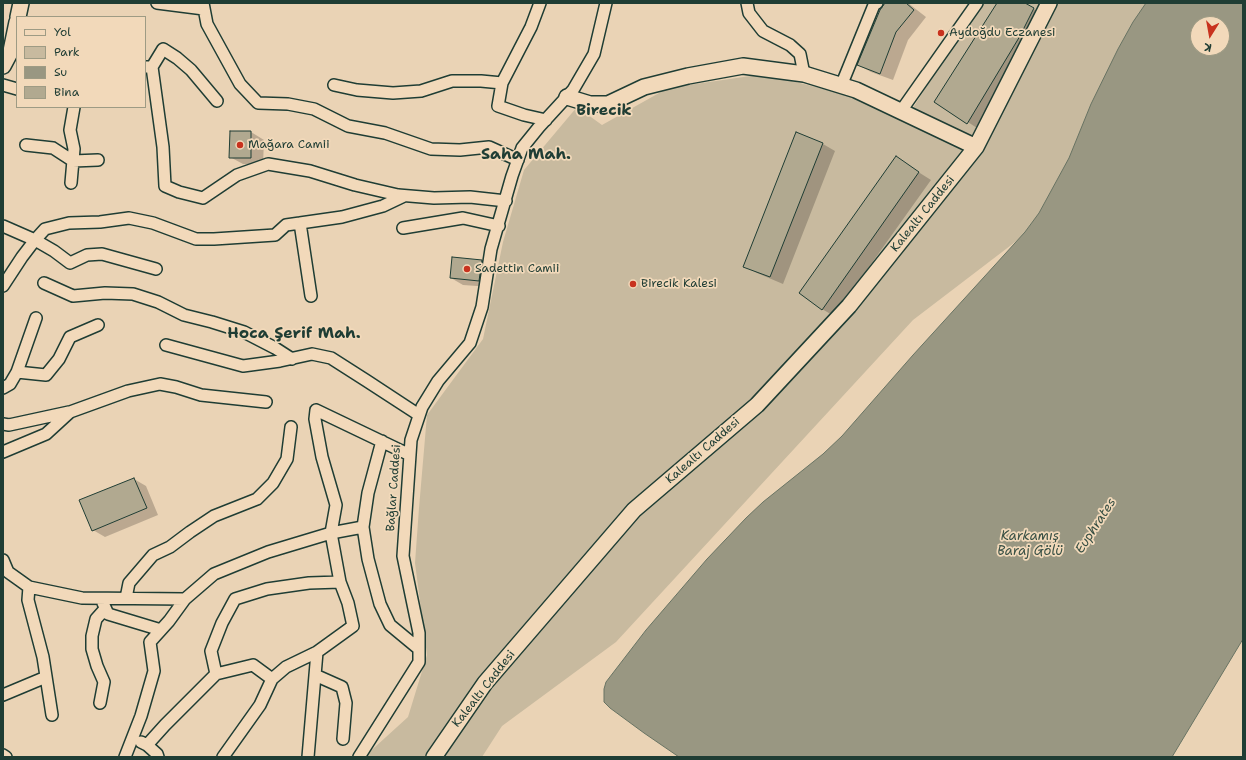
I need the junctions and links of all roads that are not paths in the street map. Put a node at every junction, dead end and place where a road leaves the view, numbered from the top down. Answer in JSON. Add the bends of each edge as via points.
{"nodes":[{"id":1,"x":21,"y":3,"type":"edge"},
{"id":2,"x":158,"y":3,"type":"edge"},
{"id":3,"x":540,"y":3,"type":"edge"},
{"id":4,"x":606,"y":3,"type":"edge"},
{"id":5,"x":747,"y":3,"type":"edge"},
{"id":6,"x":976,"y":3,"type":"edge"},
{"id":7,"x":1049,"y":3,"type":"edge"},
{"id":8,"x":873,"y":4,"type":"edge"},
{"id":9,"x":204,"y":6,"type":"edge"},
{"id":10,"x":18,"y":16,"type":"edge"},
{"id":11,"x":16,"y":32,"type":"edge"},
{"id":12,"x":14,"y":52,"type":"edge"},
{"id":13,"x":3,"y":66,"type":"edge"},
{"id":14,"x":149,"y":67,"type":"edge"},
{"id":15,"x":804,"y":74,"type":"junction"},
{"id":16,"x":502,"y":83,"type":"junction"},
{"id":17,"x":334,"y":85,"type":"dead end"},
{"id":18,"x":3,"y":86,"type":"edge"},
{"id":19,"x":842,"y":86,"type":"junction"},
{"id":20,"x":16,"y":89,"type":"edge"},
{"id":21,"x":567,"y":97,"type":"junction"},
{"id":22,"x":217,"y":101,"type":"dead end"},
{"id":23,"x":74,"y":108,"type":"edge"},
{"id":24,"x":900,"y":111,"type":"junction"},
{"id":25,"x":546,"y":120,"type":"junction"},
{"id":26,"x":26,"y":145,"type":"dead end"},
{"id":27,"x":976,"y":147,"type":"junction"},
{"id":28,"x":98,"y":160,"type":"dead end"},
{"id":29,"x":518,"y":160,"type":"junction"},
{"id":30,"x":73,"y":161,"type":"junction"},
{"id":31,"x":71,"y":183,"type":"dead end"},
{"id":32,"x":404,"y":196,"type":"junction"},
{"id":33,"x":506,"y":201,"type":"junction"},
{"id":34,"x":300,"y":223,"type":"junction"},
{"id":35,"x":3,"y":226,"type":"edge"},
{"id":36,"x":499,"y":226,"type":"junction"},
{"id":37,"x":403,"y":228,"type":"dead end"},
{"id":38,"x":35,"y":240,"type":"junction"},
{"id":39,"x":156,"y":269,"type":"dead end"},
{"id":40,"x":44,"y":283,"type":"dead end"},
{"id":41,"x":3,"y":286,"type":"edge"},
{"id":42,"x":311,"y":296,"type":"dead end"},
{"id":43,"x":36,"y":318,"type":"dead end"},
{"id":44,"x":98,"y":325,"type":"dead end"},
{"id":45,"x":166,"y":345,"type":"dead end"},
{"id":46,"x":292,"y":359,"type":"junction"},
{"id":47,"x":17,"y":372,"type":"junction"},
{"id":48,"x":3,"y":388,"type":"edge"},
{"id":49,"x":266,"y":402,"type":"dead end"},
{"id":50,"x":70,"y":412,"type":"junction"},
{"id":51,"x":419,"y":415,"type":"junction"},
{"id":52,"x":3,"y":424,"type":"edge"},
{"id":53,"x":291,"y":427,"type":"dead end"},
{"id":54,"x":382,"y":441,"type":"junction"},
{"id":55,"x":3,"y":452,"type":"edge"},
{"id":56,"x":410,"y":455,"type":"junction"},
{"id":57,"x":363,"y":527,"type":"junction"},
{"id":58,"x":331,"y":533,"type":"junction"},
{"id":59,"x":3,"y":560,"type":"edge"},
{"id":60,"x":340,"y":582,"type":"junction"},
{"id":61,"x":29,"y":587,"type":"junction"},
{"id":62,"x":100,"y":598,"type":"junction"},
{"id":63,"x":126,"y":598,"type":"junction"},
{"id":64,"x":185,"y":598,"type":"junction"},
{"id":65,"x":105,"y":609,"type":"junction"},
{"id":66,"x":161,"y":630,"type":"junction"},
{"id":67,"x":419,"y":650,"type":"junction"},
{"id":68,"x":317,"y":652,"type":"junction"},
{"id":69,"x":216,"y":674,"type":"junction"},
{"id":70,"x":315,"y":675,"type":"junction"},
{"id":71,"x":46,"y":678,"type":"junction"},
{"id":72,"x":272,"y":679,"type":"junction"},
{"id":73,"x":3,"y":695,"type":"edge"},
{"id":74,"x":100,"y":702,"type":"dead end"},
{"id":75,"x":52,"y":715,"type":"dead end"},
{"id":76,"x":133,"y":738,"type":"junction"},
{"id":77,"x":344,"y":739,"type":"dead end"},
{"id":78,"x":147,"y":745,"type":"junction"},
{"id":79,"x":3,"y":755,"type":"edge"},
{"id":80,"x":6,"y":757,"type":"edge"},
{"id":81,"x":125,"y":757,"type":"edge"},
{"id":82,"x":158,"y":757,"type":"edge"},
{"id":83,"x":223,"y":757,"type":"edge"},
{"id":84,"x":308,"y":757,"type":"edge"},
{"id":85,"x":359,"y":757,"type":"edge"},
{"id":86,"x":434,"y":757,"type":"edge"}],
"edges":[{"from":1,"to":10,"type":"street"},
{"from":2,"to":9,"type":"street"},
{"from":3,"to":16,"type":"street","via":[[531,27]]},
{"from":4,"to":21,"type":"street","name":"Bağlar Caddesi","via":[[594,54]]},
{"from":5,"to":15,"type":"street","via":[[749,13],[763,31],[790,45],[800,54]]},
{"from":6,"to":24,"type":"street"},
{"from":7,"to":27,"type":"street","name":"Kalealtı Caddesi"},
{"from":8,"to":19,"type":"street"},
{"from":9,"to":29,"type":"street","via":[[207,24],[240,84],[258,103],[288,104],[314,109],[348,126],[385,133],[431,149],[489,147]]},
{"from":11,"to":12,"type":"street"},
{"from":12,"to":13,"type":"street"},
{"from":14,"to":22,"type":"street","via":[[163,49],[190,70]]},
{"from":14,"to":32,"type":"street","via":[[163,147],[165,186],[203,198],[237,175],[268,164],[310,171]]},
{"from":15,"to":19,"type":"street"},
{"from":15,"to":21,"type":"street","via":[[743,66],[644,87],[608,104],[590,104]]},
{"from":16,"to":17,"type":"street","via":[[452,80],[421,91],[393,93]]},
{"from":16,"to":25,"type":"street","via":[[498,106]]},
{"from":18,"to":20,"type":"street"},
{"from":19,"to":24,"type":"street"},
{"from":21,"to":25,"type":"street","name":"Bağlar Caddesi"},
{"from":23,"to":30,"type":"street","via":[[70,130],[74,149]]},
{"from":24,"to":27,"type":"street"},
{"from":25,"to":29,"type":"street","name":"Bağlar Caddesi","via":[[522,148]]},
{"from":26,"to":30,"type":"street","via":[[53,148]]},
{"from":27,"to":86,"type":"street","name":"Kalealtı Caddesi","via":[[849,306],[758,405],[634,510],[486,683]]},
{"from":28,"to":30,"type":"street"},
{"from":29,"to":33,"type":"street","name":"Bağlar Caddesi"},
{"from":30,"to":31,"type":"street"},
{"from":32,"to":33,"type":"street","via":[[470,197]]},
{"from":32,"to":34,"type":"street","via":[[383,206],[342,217]]},
{"from":33,"to":36,"type":"street","name":"Bağlar Caddesi"},
{"from":34,"to":38,"type":"street","via":[[286,225],[276,235],[196,239],[153,223],[129,218],[69,223],[45,229]]},
{"from":34,"to":42,"type":"street"},
{"from":35,"to":38,"type":"street"},
{"from":36,"to":37,"type":"street","via":[[463,218]]},
{"from":36,"to":51,"type":"street","name":"Bağlar Caddesi","via":[[492,249],[482,307],[470,343],[438,381]]},
{"from":38,"to":39,"type":"street","via":[[70,263],[87,255],[102,254]]},
{"from":38,"to":41,"type":"street"},
{"from":40,"to":46,"type":"street","via":[[73,296],[133,294],[158,302],[184,315],[244,332]]},
{"from":43,"to":47,"type":"street"},
{"from":44,"to":47,"type":"street","via":[[70,337],[46,375]]},
{"from":45,"to":46,"type":"street","via":[[243,366]]},
{"from":46,"to":51,"type":"street","via":[[312,354],[330,358]]},
{"from":47,"to":48,"type":"street","via":[[10,384]]},
{"from":49,"to":50,"type":"street","via":[[201,395],[160,384],[128,391]]},
{"from":50,"to":52,"type":"street","via":[[9,425]]},
{"from":50,"to":55,"type":"street","via":[[46,434]]},
{"from":51,"to":56,"type":"street","name":"Bağlar Caddesi","via":[[411,440]]},
{"from":53,"to":63,"type":"street","via":[[287,459],[273,483],[257,498],[214,516],[170,548],[153,555],[129,583]]},
{"from":54,"to":56,"type":"street"},
{"from":54,"to":57,"type":"street","via":[[368,493]]},
{"from":54,"to":58,"type":"street","via":[[316,410],[315,420],[322,457],[336,505]]},
{"from":56,"to":67,"type":"street","name":"Bağlar Caddesi","via":[[403,556],[419,633]]},
{"from":57,"to":58,"type":"street"},
{"from":57,"to":67,"type":"street","via":[[368,560],[380,604],[390,625]]},
{"from":58,"to":60,"type":"street"},
{"from":58,"to":64,"type":"street","via":[[268,552],[214,574]]},
{"from":59,"to":61,"type":"street","via":[[8,572]]},
{"from":60,"to":68,"type":"street","via":[[348,603],[352,626]]},
{"from":60,"to":69,"type":"street","via":[[267,589],[235,599],[210,651]]},
{"from":61,"to":62,"type":"street","via":[[82,598]]},
{"from":61,"to":71,"type":"street","via":[[28,600]]},
{"from":62,"to":63,"type":"street"},
{"from":62,"to":65,"type":"street"},
{"from":63,"to":64,"type":"street"},
{"from":64,"to":66,"type":"street"},
{"from":65,"to":66,"type":"street","via":[[108,614]]},
{"from":65,"to":74,"type":"street","via":[[96,619],[92,636],[96,666],[104,682]]},
{"from":66,"to":76,"type":"street","via":[[150,642],[154,671],[142,716]]},
{"from":67,"to":85,"type":"street","name":"Bağlar Caddesi","via":[[419,662]]},
{"from":68,"to":70,"type":"street"},
{"from":68,"to":72,"type":"street","via":[[286,667]]},
{"from":69,"to":72,"type":"street","via":[[253,665]]},
{"from":69,"to":78,"type":"street"},
{"from":70,"to":77,"type":"street","via":[[342,687],[346,703]]},
{"from":70,"to":84,"type":"street"},
{"from":71,"to":73,"type":"street"},
{"from":71,"to":75,"type":"street"},
{"from":72,"to":83,"type":"street","via":[[260,705]]},
{"from":76,"to":78,"type":"street"},
{"from":76,"to":81,"type":"street"},
{"from":78,"to":82,"type":"street"},
{"from":79,"to":80,"type":"street"}]}
